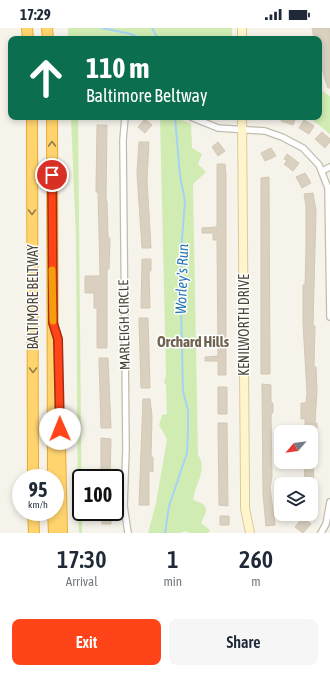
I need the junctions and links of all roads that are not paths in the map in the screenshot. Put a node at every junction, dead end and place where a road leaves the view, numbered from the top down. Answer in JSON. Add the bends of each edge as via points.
{"nodes":[{"id":1,"x":32,"y":120,"type":"edge"},
{"id":2,"x":52,"y":120,"type":"edge"},
{"id":3,"x":125,"y":120,"type":"edge"},
{"id":4,"x":198,"y":120,"type":"edge"},
{"id":5,"x":242,"y":120,"type":"edge"},
{"id":6,"x":242,"y":130,"type":"junction"},
{"id":7,"x":330,"y":167,"type":"edge"},
{"id":8,"x":322,"y":171,"type":"junction"},
{"id":9,"x":330,"y":317,"type":"edge"},
{"id":10,"x":53,"y":323,"type":"junction"},
{"id":11,"x":33,"y":469,"type":"edge"},
{"id":12,"x":53,"y":469,"type":"edge"},
{"id":13,"x":330,"y":502,"type":"edge"},
{"id":14,"x":34,"y":521,"type":"edge"},
{"id":15,"x":54,"y":521,"type":"edge"},
{"id":16,"x":33,"y":533,"type":"edge"},
{"id":17,"x":54,"y":533,"type":"edge"},
{"id":18,"x":62,"y":533,"type":"edge"},
{"id":19,"x":128,"y":533,"type":"edge"},
{"id":20,"x":250,"y":533,"type":"edge"},
{"id":21,"x":321,"y":533,"type":"edge"}],
"edges":[{"from":1,"to":11,"type":"highway","name":"BALTIMORE BELTWAY","one_way":true},
{"from":10,"to":2,"type":"highway","name":"BALTIMORE BELTWAY","one_way":true},
{"from":3,"to":19,"type":"street","name":"MARLEIGH CIRCLE","via":[[124,506]]},
{"from":4,"to":6,"type":"street","via":[[218,128]]},
{"from":5,"to":6,"type":"street","name":"KENILWORTH DRIVE"},
{"from":6,"to":8,"type":"street","via":[[265,131],[293,142],[312,156]]},
{"from":6,"to":20,"type":"street","name":"KENILWORTH DRIVE","via":[[245,508]]},
{"from":7,"to":8,"type":"street"},
{"from":8,"to":9,"type":"street","via":[[328,188]]},
{"from":10,"to":12,"type":"highway","name":"BALTIMORE BELTWAY"},
{"from":10,"to":18,"type":"highway","via":[[58,339]]},
{"from":13,"to":21,"type":"street","via":[[326,524]]},
{"from":14,"to":16,"type":"highway"},
{"from":15,"to":17,"type":"highway"}]}
